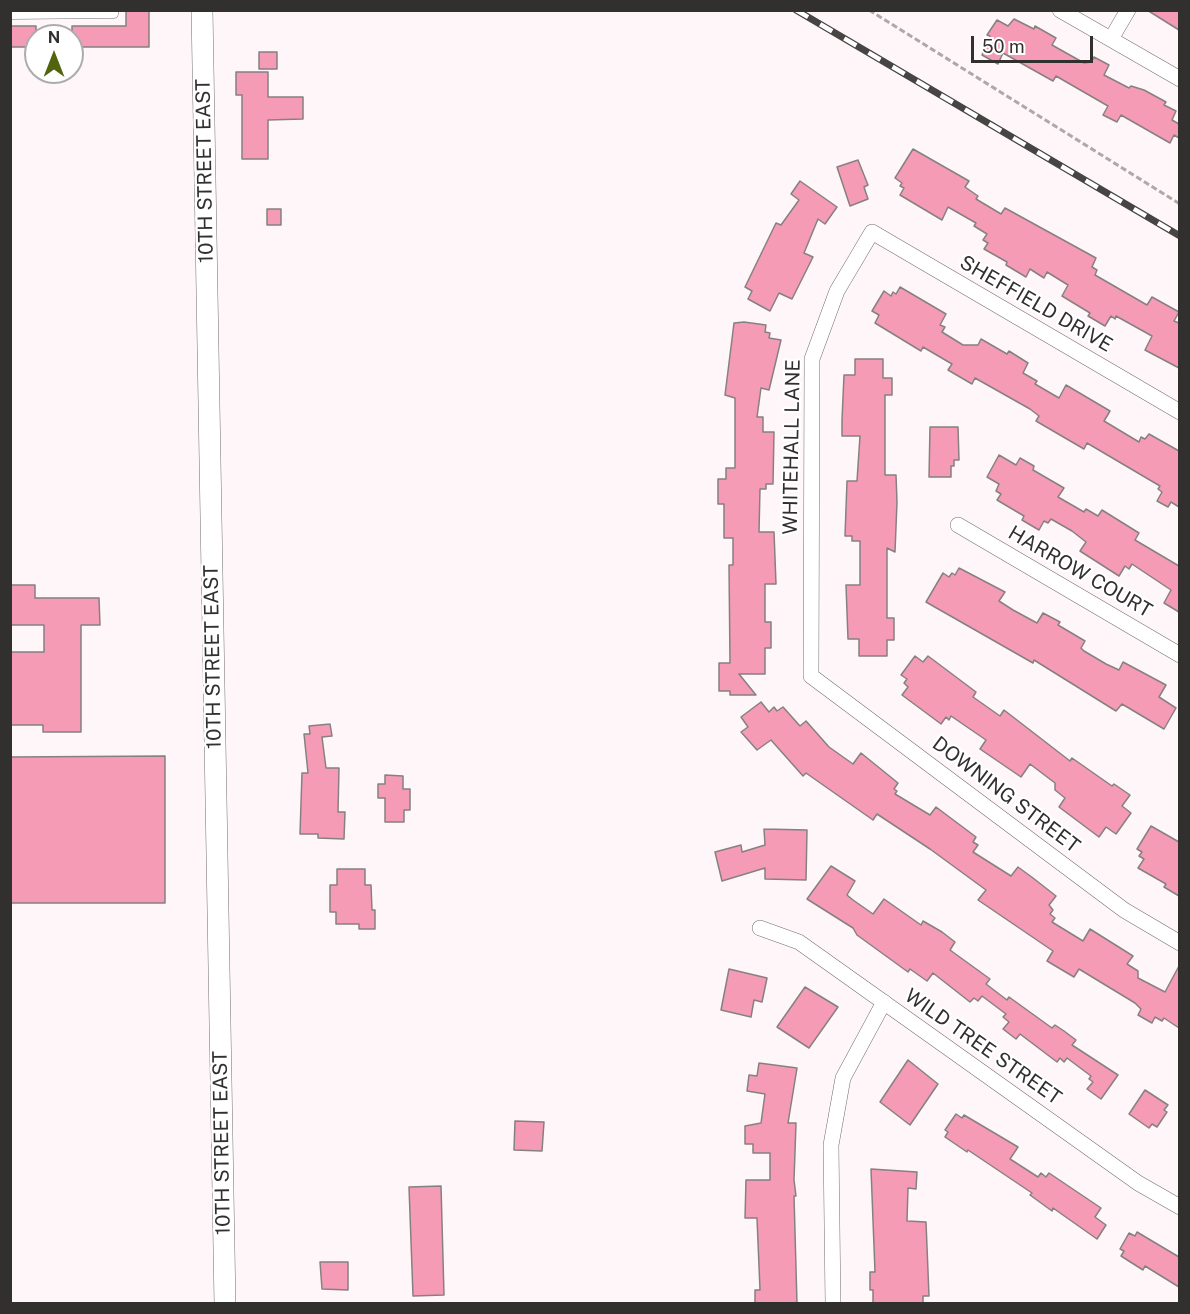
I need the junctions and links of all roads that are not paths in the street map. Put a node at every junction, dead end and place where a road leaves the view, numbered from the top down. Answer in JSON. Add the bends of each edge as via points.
{"nodes":[{"id":1,"x":115,"y":10,"type":"edge"},
{"id":2,"x":202,"y":10,"type":"edge"},
{"id":3,"x":1060,"y":10,"type":"edge"},
{"id":4,"x":1128,"y":10,"type":"edge"},
{"id":5,"x":10,"y":15,"type":"edge"},
{"id":6,"x":1111,"y":39,"type":"junction"},
{"id":7,"x":1179,"y":79,"type":"edge"},
{"id":8,"x":872,"y":232,"type":"joint"},
{"id":9,"x":1179,"y":412,"type":"edge"},
{"id":10,"x":958,"y":525,"type":"dead end"},
{"id":11,"x":1179,"y":655,"type":"edge"},
{"id":12,"x":811,"y":675,"type":"joint"},
{"id":13,"x":760,"y":928,"type":"dead end"},
{"id":14,"x":1179,"y":943,"type":"edge"},
{"id":15,"x":884,"y":1002,"type":"junction"},
{"id":16,"x":1179,"y":1207,"type":"edge"},
{"id":17,"x":225,"y":1304,"type":"edge"},
{"id":18,"x":833,"y":1304,"type":"edge"}],
"edges":[{"from":1,"to":5,"type":"lane","via":[[114,14]]},
{"from":2,"to":17,"type":"main road","name":"10TH STREET EAST"},
{"from":3,"to":6,"type":"street"},
{"from":4,"to":6,"type":"street"},
{"from":6,"to":7,"type":"street"},
{"from":8,"to":9,"type":"street","name":"SHEFFIELD DRIVE"},
{"from":8,"to":12,"type":"street","name":"WHITEHALL LANE","via":[[837,291],[812,359]]},
{"from":10,"to":11,"type":"street","name":"HARROW COURT"},
{"from":12,"to":14,"type":"street","name":"DOWNING STREET","via":[[1124,910]]},
{"from":13,"to":15,"type":"street","name":"WILD TREE STREET","via":[[799,942]]},
{"from":15,"to":16,"type":"street","name":"WILD TREE STREET","via":[[1138,1183]]},
{"from":15,"to":18,"type":"street","via":[[843,1078],[831,1145]]}]}
